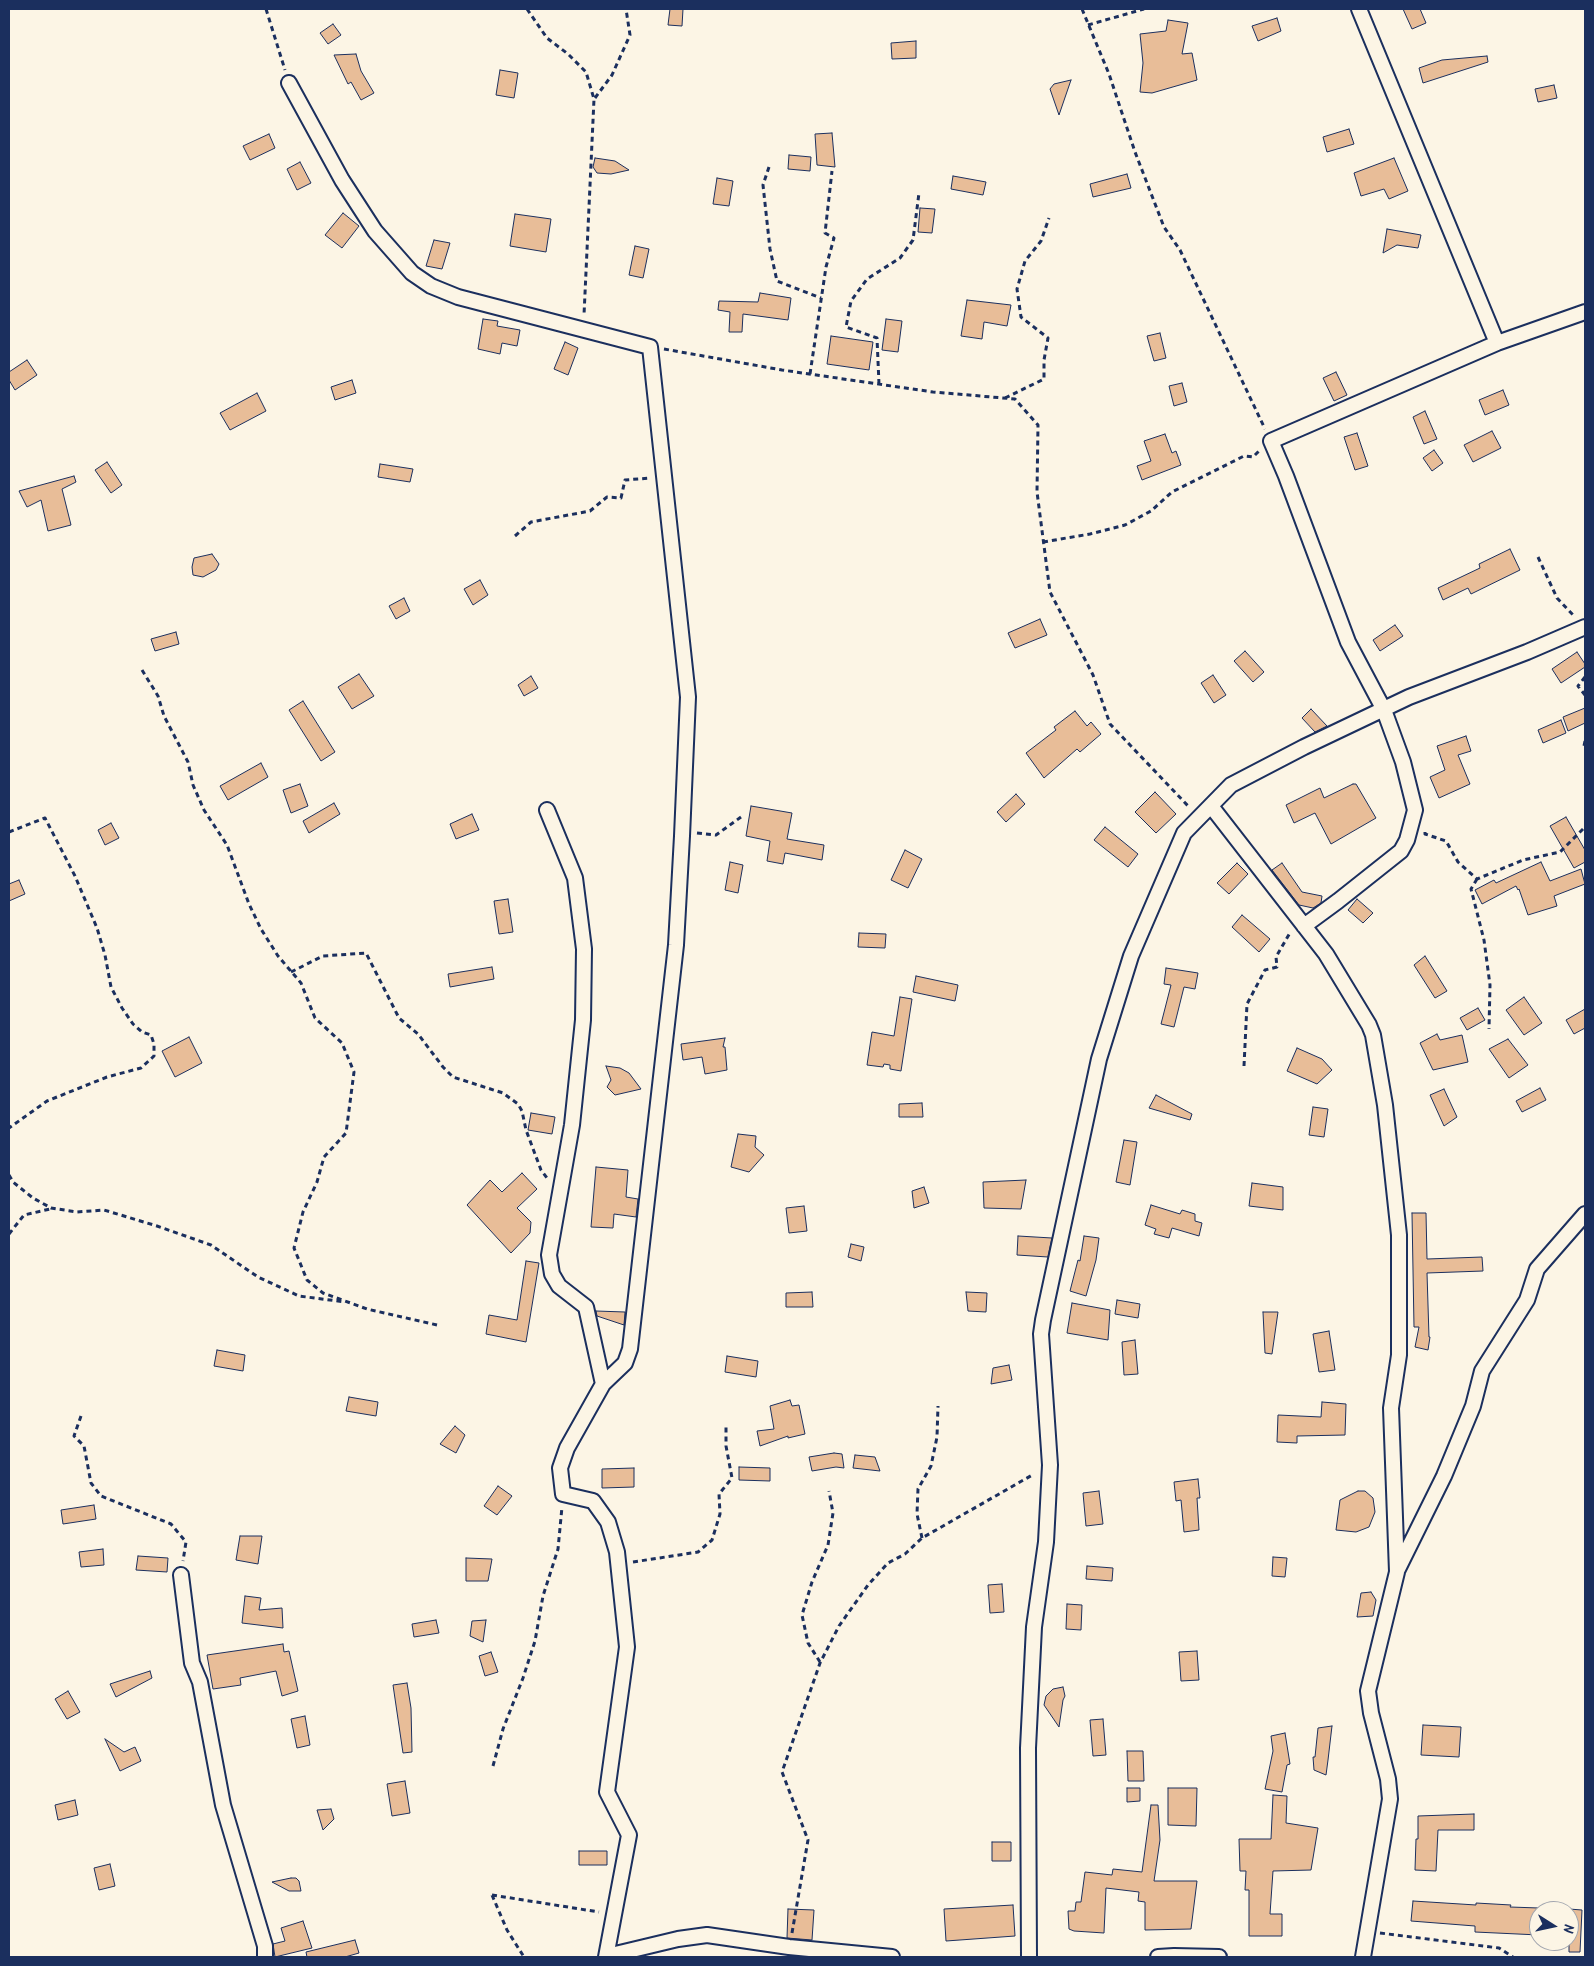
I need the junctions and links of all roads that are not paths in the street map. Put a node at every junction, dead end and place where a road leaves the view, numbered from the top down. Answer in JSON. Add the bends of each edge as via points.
{"nodes":[{"id":1,"x":1359,"y":9,"type":"edge"},
{"id":2,"x":289,"y":83,"type":"road end"},
{"id":3,"x":1585,"y":312,"type":"edge"},
{"id":4,"x":1497,"y":343,"type":"junction"},
{"id":5,"x":1585,"y":627,"type":"edge"},
{"id":6,"x":1384,"y":710,"type":"junction"},
{"id":7,"x":1211,"y":806,"type":"junction"},
{"id":8,"x":547,"y":810,"type":"dead end"},
{"id":9,"x":1301,"y":921,"type":"junction"},
{"id":10,"x":1585,"y":1214,"type":"edge"},
{"id":11,"x":603,"y":1384,"type":"junction"},
{"id":12,"x":1397,"y":1572,"type":"junction"},
{"id":13,"x":181,"y":1575,"type":"road end"},
{"id":14,"x":606,"y":1956,"type":"edge"},
{"id":15,"x":265,"y":1957,"type":"edge"},
{"id":16,"x":892,"y":1957,"type":"edge"},
{"id":17,"x":1029,"y":1957,"type":"edge"},
{"id":18,"x":1158,"y":1957,"type":"edge"},
{"id":19,"x":1219,"y":1957,"type":"edge"},
{"id":20,"x":1363,"y":1957,"type":"edge"}],
"edges":[{"from":1,"to":4,"type":"street"},
{"from":2,"to":11,"type":"street","via":[[346,187],[375,231],[412,273],[430,286],[458,297],[650,347],[688,696],[682,836],[676,945],[630,1349],[625,1363]]},
{"from":3,"to":4,"type":"street"},
{"from":4,"to":6,"type":"street","via":[[1271,441],[1348,642]]},
{"from":5,"to":6,"type":"street","via":[[1408,697]]},
{"from":6,"to":7,"type":"street","via":[[1231,785]]},
{"from":6,"to":9,"type":"street","via":[[1404,762],[1414,810],[1407,840],[1401,850],[1345,896]]},
{"from":7,"to":9,"type":"street"},
{"from":7,"to":17,"type":"street","via":[[1184,833],[1131,956],[1099,1059],[1043,1320],[1041,1334],[1050,1465],[1046,1542],[1034,1627],[1028,1748]]},
{"from":8,"to":11,"type":"street","via":[[576,878],[584,949],[583,1020],[572,1125],[549,1255],[552,1274],[559,1286],[586,1307]]},
{"from":9,"to":12,"type":"street","via":[[1326,954],[1369,1025],[1385,1105],[1399,1235],[1399,1356],[1391,1408]]},
{"from":10,"to":12,"type":"street","via":[[1537,1269],[1527,1300],[1482,1371],[1473,1406],[1451,1459]]},
{"from":11,"to":14,"type":"street","via":[[567,1448],[560,1468],[563,1494],[593,1501],[608,1522],[617,1552],[628,1647],[606,1792],[629,1834]]},
{"from":12,"to":20,"type":"street","via":[[1368,1691],[1390,1799]]},
{"from":13,"to":15,"type":"street","via":[[192,1663],[202,1690],[223,1805],[265,1946]]},
{"from":14,"to":16,"type":"street","via":[[700,1935]]},
{"from":18,"to":19,"type":"street"}]}
